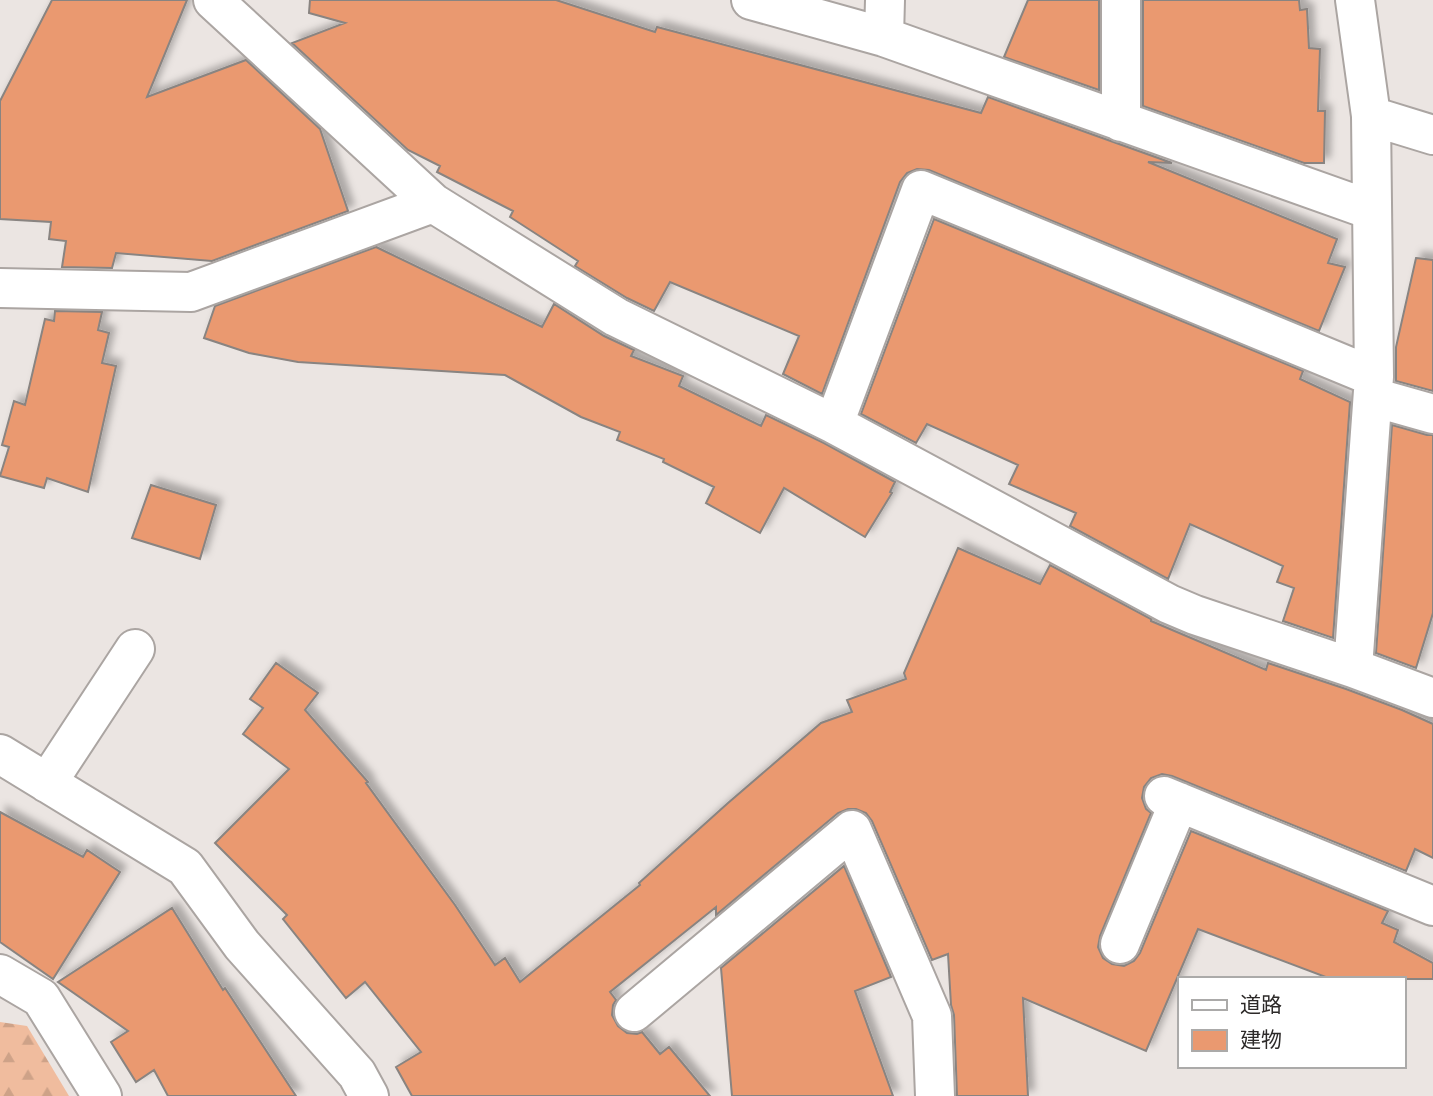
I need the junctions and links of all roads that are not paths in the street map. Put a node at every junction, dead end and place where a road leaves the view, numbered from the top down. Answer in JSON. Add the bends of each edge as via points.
{"nodes":[{"id":1,"x":213,"y":0,"type":"edge"},
{"id":2,"x":751,"y":0,"type":"edge"},
{"id":3,"x":1121,"y":0,"type":"edge"},
{"id":4,"x":1360,"y":8,"type":"edge"},
{"id":5,"x":885,"y":18,"type":"edge"},
{"id":6,"x":1371,"y":116,"type":"junction"},
{"id":7,"x":1121,"y":122,"type":"junction"},
{"id":8,"x":1433,"y":135,"type":"edge"},
{"id":9,"x":433,"y":203,"type":"junction"},
{"id":10,"x":1371,"y":210,"type":"junction"},
{"id":11,"x":0,"y":288,"type":"edge"},
{"id":12,"x":1374,"y":387,"type":"junction"},
{"id":13,"x":1433,"y":414,"type":"edge"},
{"id":14,"x":834,"y":424,"type":"junction"},
{"id":15,"x":135,"y":649,"type":"dead end"},
{"id":16,"x":1353,"y":668,"type":"junction"},
{"id":17,"x":1433,"y":698,"type":"edge"},
{"id":18,"x":0,"y":754,"type":"edge"},
{"id":19,"x":47,"y":783,"type":"junction"},
{"id":20,"x":1433,"y":906,"type":"edge"},
{"id":21,"x":1121,"y":944,"type":"dead end"},
{"id":22,"x":0,"y":974,"type":"edge"},
{"id":23,"x":634,"y":1012,"type":"dead end"},
{"id":24,"x":102,"y":1096,"type":"edge"},
{"id":25,"x":369,"y":1096,"type":"edge"},
{"id":26,"x":935,"y":1096,"type":"edge"}],
"edges":[{"from":1,"to":9,"type":"street"},
{"from":2,"to":5,"type":"street"},
{"from":3,"to":7,"type":"street"},
{"from":4,"to":6,"type":"street"},
{"from":5,"to":7,"type":"street"},
{"from":6,"to":8,"type":"street"},
{"from":6,"to":10,"type":"street"},
{"from":7,"to":10,"type":"street"},
{"from":9,"to":11,"type":"street","via":[[191,292]]},
{"from":9,"to":14,"type":"street","via":[[616,317]]},
{"from":10,"to":12,"type":"street"},
{"from":12,"to":13,"type":"street"},
{"from":12,"to":14,"type":"street","via":[[922,190]]},
{"from":12,"to":16,"type":"street"},
{"from":14,"to":16,"type":"street","via":[[1169,604]]},
{"from":15,"to":19,"type":"street"},
{"from":16,"to":17,"type":"street"},
{"from":18,"to":19,"type":"street"},
{"from":19,"to":25,"type":"street","via":[[185,867],[242,945],[357,1074]]},
{"from":20,"to":21,"type":"street","via":[[1172,799]]},
{"from":22,"to":24,"type":"street","via":[[41,998]]},
{"from":23,"to":26,"type":"street","via":[[852,830],[932,1016]]}]}
